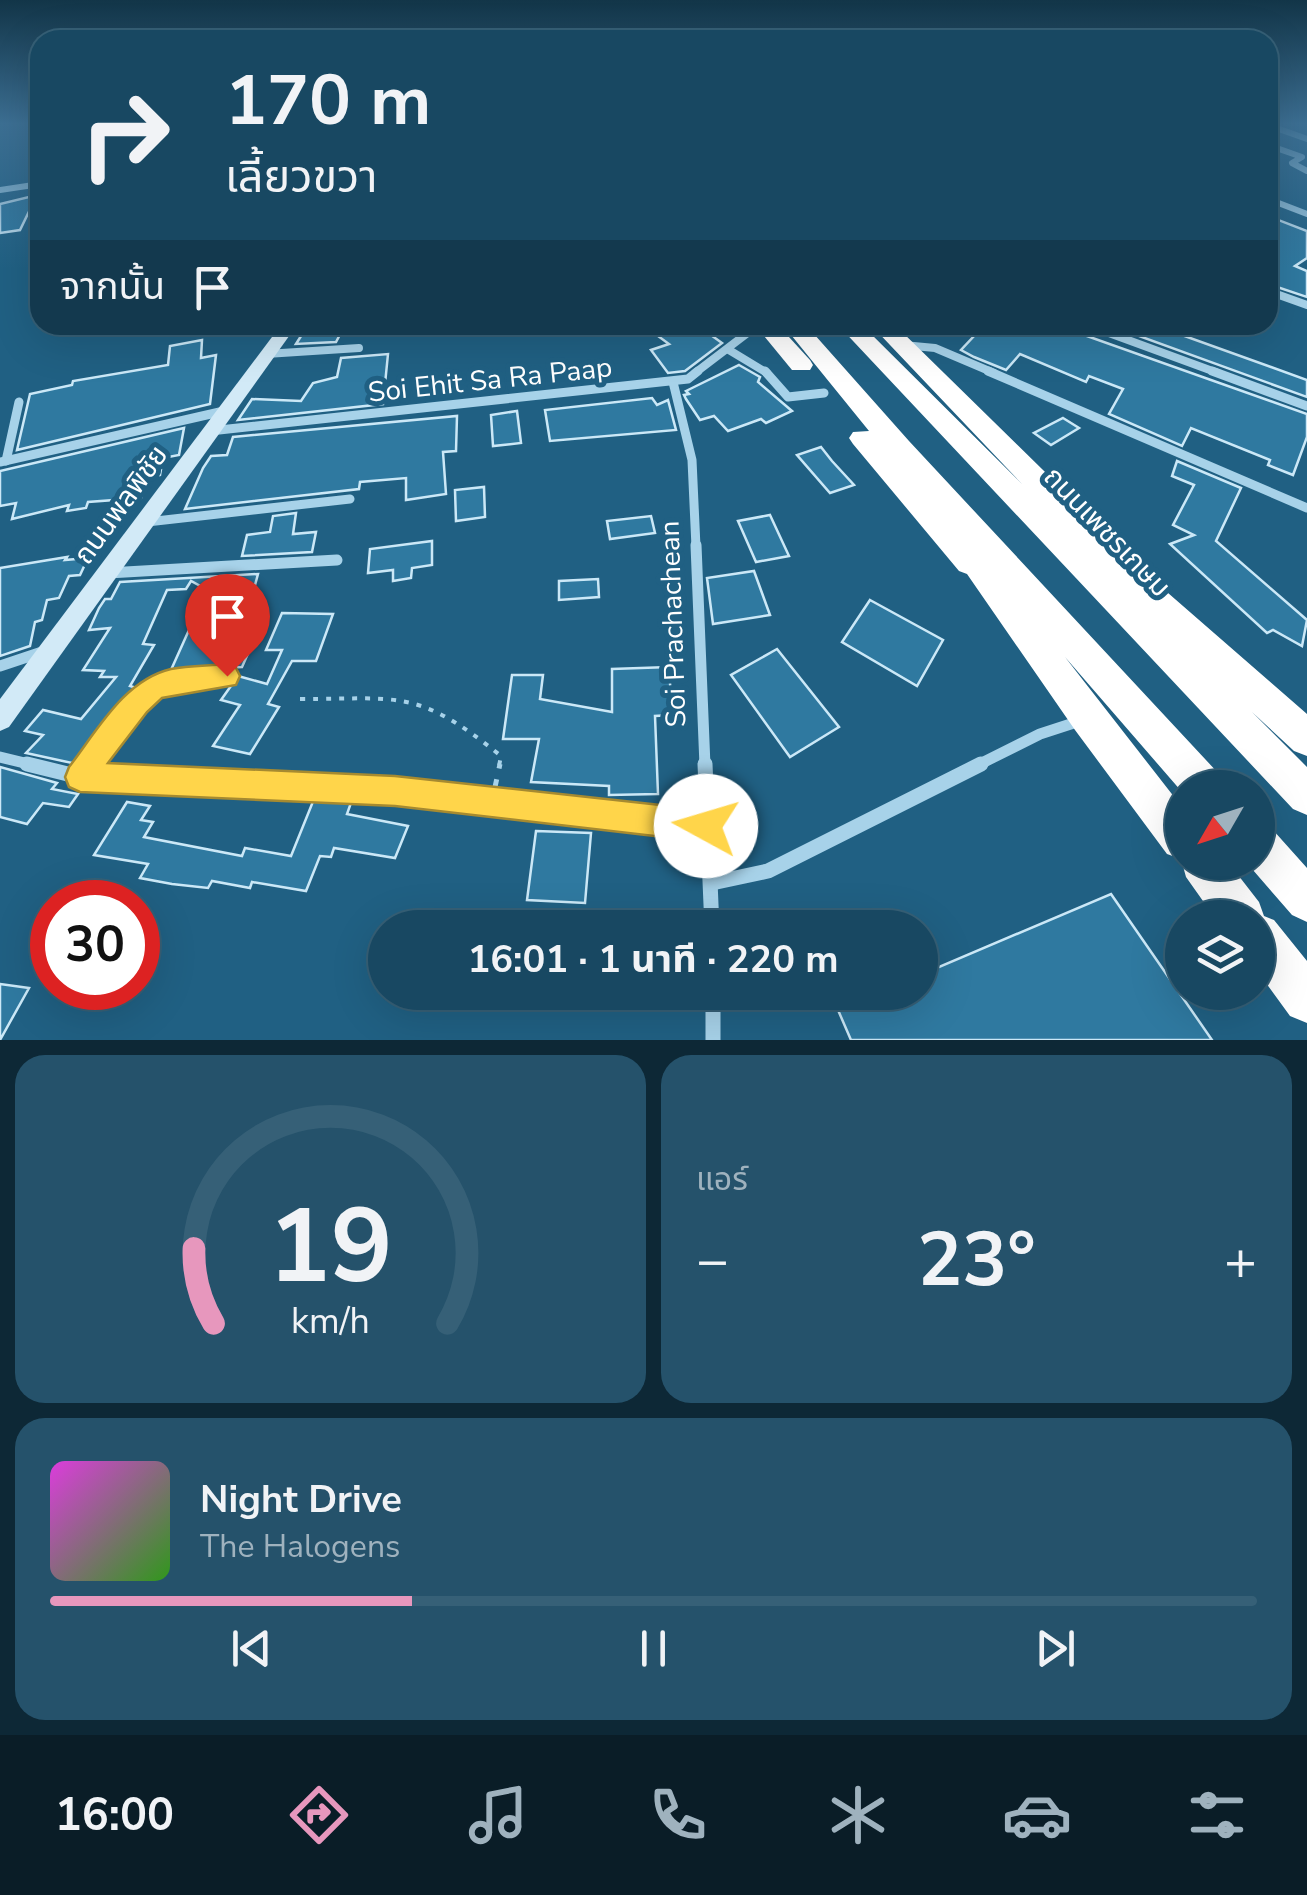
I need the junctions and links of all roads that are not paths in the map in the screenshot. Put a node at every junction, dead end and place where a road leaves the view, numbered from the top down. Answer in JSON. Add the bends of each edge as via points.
{"nodes":[{"id":1,"x":30,"y":186,"type":"edge"},
{"id":2,"x":0,"y":190,"type":"edge"},
{"id":3,"x":1278,"y":204,"type":"edge"},
{"id":4,"x":1307,"y":214,"type":"edge"},
{"id":5,"x":1278,"y":295,"type":"edge"},
{"id":6,"x":1307,"y":305,"type":"edge"},
{"id":7,"x":281,"y":335,"type":"edge"},
{"id":8,"x":746,"y":335,"type":"edge"},
{"id":9,"x":775,"y":335,"type":"edge"},
{"id":10,"x":803,"y":335,"type":"edge"},
{"id":11,"x":859,"y":335,"type":"edge"},
{"id":12,"x":892,"y":335,"type":"edge"},
{"id":13,"x":1115,"y":335,"type":"edge"},
{"id":14,"x":359,"y":348,"type":"dead end"},
{"id":15,"x":729,"y":350,"type":"junction"},
{"id":16,"x":265,"y":354,"type":"junction"},
{"id":17,"x":672,"y":382,"type":"junction"},
{"id":18,"x":824,"y":393,"type":"junction"},
{"id":19,"x":19,"y":402,"type":"dead end"},
{"id":20,"x":1307,"y":406,"type":"edge"},
{"id":21,"x":224,"y":411,"type":"junction"},
{"id":22,"x":934,"y":411,"type":"junction"},
{"id":23,"x":209,"y":432,"type":"junction"},
{"id":24,"x":899,"y":448,"type":"junction"},
{"id":25,"x":3,"y":461,"type":"edge"},
{"id":26,"x":350,"y":499,"type":"dead end"},
{"id":27,"x":1307,"y":508,"type":"edge"},
{"id":28,"x":144,"y":522,"type":"junction"},
{"id":29,"x":337,"y":560,"type":"dead end"},
{"id":30,"x":1126,"y":572,"type":"junction"},
{"id":31,"x":105,"y":573,"type":"junction"},
{"id":32,"x":1001,"y":599,"type":"junction"},
{"id":33,"x":51,"y":649,"type":"junction"},
{"id":34,"x":0,"y":666,"type":"edge"},
{"id":35,"x":227,"y":676,"type":"dead end"},
{"id":36,"x":1088,"y":718,"type":"junction"},
{"id":37,"x":0,"y":720,"type":"edge"},
{"id":38,"x":1307,"y":738,"type":"edge"},
{"id":39,"x":0,"y":757,"type":"edge"},
{"id":40,"x":1189,"y":770,"type":"edge"},
{"id":41,"x":80,"y":777,"type":"junction"},
{"id":42,"x":1307,"y":795,"type":"edge"},
{"id":43,"x":1165,"y":817,"type":"edge"},
{"id":44,"x":706,"y":826,"type":"junction"},
{"id":45,"x":1275,"y":864,"type":"edge"},
{"id":46,"x":712,"y":884,"type":"junction"},
{"id":47,"x":1307,"y":900,"type":"edge"},
{"id":48,"x":712,"y":910,"type":"edge"},
{"id":49,"x":1275,"y":958,"type":"edge"},
{"id":50,"x":1307,"y":1000,"type":"edge"},
{"id":51,"x":713,"y":1010,"type":"edge"},
{"id":52,"x":713,"y":1040,"type":"edge"}],
"edges":[{"from":1,"to":2,"type":"street"},
{"from":3,"to":4,"type":"street"},
{"from":5,"to":6,"type":"street"},
{"from":7,"to":16,"type":"street","name":"ถนนพลพิชัย"},
{"from":8,"to":15,"type":"street","name":"Soi Ehit Sa Ra Paap"},
{"from":9,"to":18,"type":"highway"},
{"from":10,"to":24,"type":"highway"},
{"from":11,"to":22,"type":"highway","name":"ถนนเพชรเกษม"},
{"from":12,"to":27,"type":"street"},
{"from":12,"to":30,"type":"highway"},
{"from":13,"to":20,"type":"street"},
{"from":14,"to":16,"type":"street"},
{"from":15,"to":17,"type":"street","name":"Soi Ehit Sa Ra Paap","via":[[696,376]]},
{"from":15,"to":18,"type":"street","via":[[762,368],[788,398]]},
{"from":16,"to":21,"type":"street","name":"ถนนพลพิชัย"},
{"from":17,"to":23,"type":"street","name":"Soi Ehit Sa Ra Paap"},
{"from":17,"to":44,"type":"street","name":"Soi Prachachean","via":[[692,460]]},
{"from":18,"to":32,"type":"highway"},
{"from":19,"to":25,"type":"street"},
{"from":21,"to":23,"type":"street","name":"ถนนพลพิชัย"},
{"from":21,"to":25,"type":"street"},
{"from":22,"to":30,"type":"highway"},
{"from":22,"to":42,"type":"highway","name":"ถนนเพชรเกษม"},
{"from":23,"to":28,"type":"street","name":"ถนนพลพิชัย"},
{"from":24,"to":32,"type":"highway"},
{"from":24,"to":40,"type":"highway"},
{"from":26,"to":28,"type":"street"},
{"from":28,"to":31,"type":"street","name":"ถนนพลพิชัย"},
{"from":29,"to":31,"type":"street"},
{"from":30,"to":38,"type":"highway"},
{"from":31,"to":33,"type":"street","name":"ถนนพลพิชัย"},
{"from":32,"to":36,"type":"highway"},
{"from":33,"to":34,"type":"street"},
{"from":33,"to":37,"type":"street","name":"ถนนพลพิชัย"},
{"from":35,"to":41,"type":"street","via":[[152,690]]},
{"from":36,"to":43,"type":"highway"},
{"from":36,"to":46,"type":"street","via":[[1040,734],[768,871]]},
{"from":39,"to":41,"type":"street"},
{"from":41,"to":44,"type":"street","via":[[395,791]]},
{"from":44,"to":46,"type":"street","name":"Soi Prachachean"},
{"from":45,"to":47,"type":"highway"},
{"from":46,"to":48,"type":"street","name":"Soi Prachachean"},
{"from":49,"to":50,"type":"highway"},
{"from":51,"to":52,"type":"street"}]}
